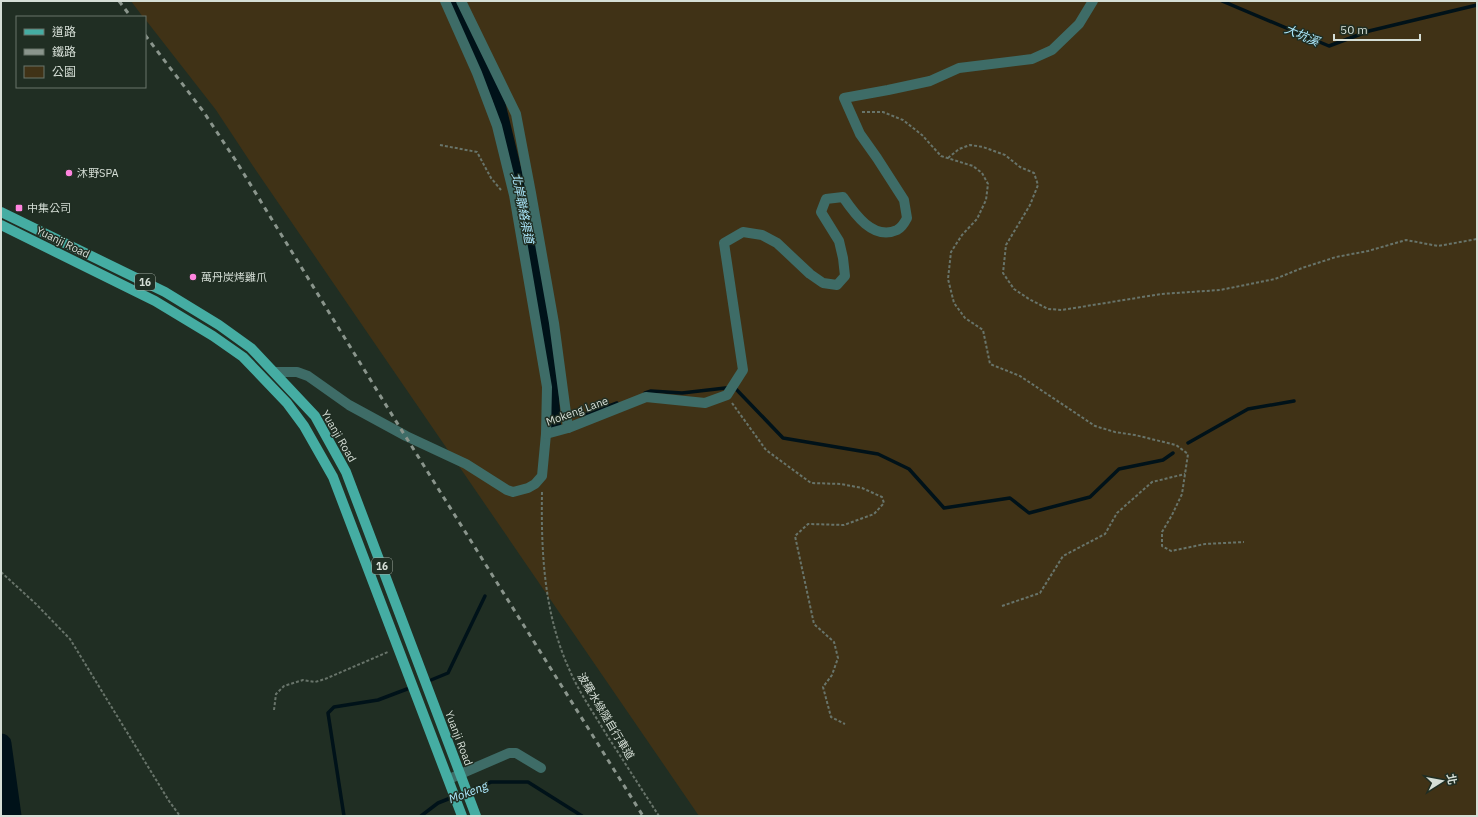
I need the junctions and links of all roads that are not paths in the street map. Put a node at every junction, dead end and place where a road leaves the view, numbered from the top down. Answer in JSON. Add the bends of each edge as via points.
{"nodes":[{"id":1,"x":445,"y":1,"type":"edge"},
{"id":2,"x":462,"y":1,"type":"edge"},
{"id":3,"x":1093,"y":1,"type":"edge"},
{"id":4,"x":531,"y":193,"type":"junction"},
{"id":5,"x":514,"y":195,"type":"junction"},
{"id":6,"x":1,"y":212,"type":"edge"},
{"id":7,"x":1,"y":225,"type":"edge"},
{"id":8,"x":275,"y":372,"type":"junction"},
{"id":9,"x":568,"y":428,"type":"junction"},
{"id":10,"x":546,"y":434,"type":"junction"},
{"id":11,"x":540,"y":768,"type":"dead end"},
{"id":12,"x":460,"y":775,"type":"junction"},
{"id":13,"x":449,"y":779,"type":"junction"},
{"id":14,"x":474,"y":812,"type":"edge"},
{"id":15,"x":462,"y":814,"type":"edge"}],
"edges":[{"from":1,"to":5,"type":"lane","via":[[497,126]]},
{"from":2,"to":4,"type":"lane","via":[[516,114]]},
{"from":3,"to":9,"type":"lane","name":"Mokeng Lane","via":[[1079,24],[1052,50],[1032,59],[960,68],[930,80],[844,98],[860,134],[904,200],[907,218],[898,230],[884,232],[867,226],[843,197],[826,199],[821,212],[840,241],[843,258],[845,276],[837,285],[823,283],[777,243],[762,234],[743,232],[724,243],[743,370],[727,395],[705,402],[646,397]]},
{"from":4,"to":5,"type":"lane"},
{"from":4,"to":9,"type":"lane","via":[[554,323]]},
{"from":5,"to":10,"type":"lane","via":[[547,387]]},
{"from":6,"to":8,"type":"main road","name":"Yuanji Road","number":"16","via":[[165,292],[219,325],[245,344]]},
{"from":7,"to":13,"type":"main road","name":"Yuanji Road","number":"16","via":[[155,301],[213,336],[243,357],[287,403],[304,426],[333,478]]},
{"from":8,"to":10,"type":"lane","name":"Mokeng Lane","via":[[297,372],[308,376],[349,406],[466,464],[514,492],[528,488],[542,476]]},
{"from":8,"to":12,"type":"main road","name":"Yuanji Road","number":"16","via":[[315,416],[346,472]]},
{"from":9,"to":10,"type":"lane","name":"Mokeng Lane"},
{"from":11,"to":12,"type":"lane","via":[[516,753],[509,753]]},
{"from":12,"to":13,"type":"lane"},
{"from":12,"to":14,"type":"main road","number":"16"},
{"from":13,"to":15,"type":"main road","number":"16"}]}
